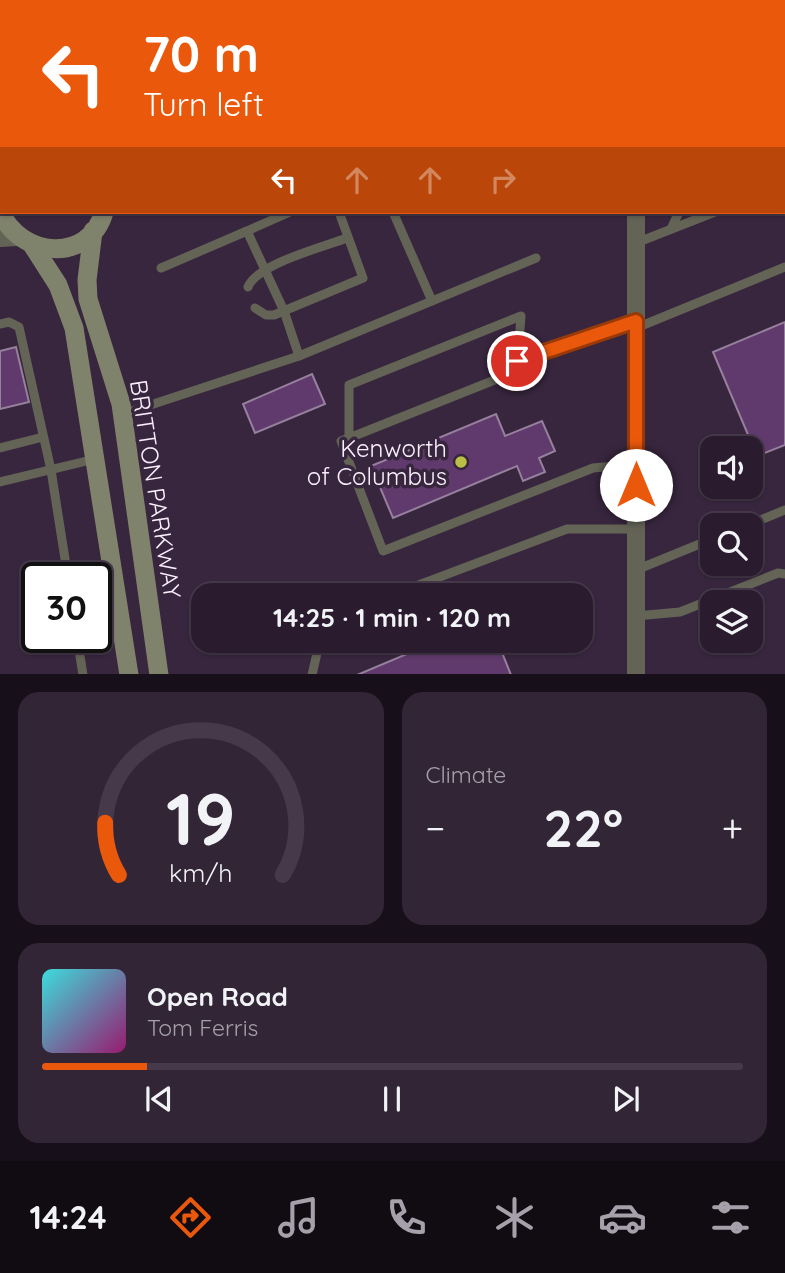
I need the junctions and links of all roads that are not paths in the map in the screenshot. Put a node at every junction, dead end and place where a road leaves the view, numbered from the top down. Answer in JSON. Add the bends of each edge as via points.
{"nodes":[{"id":1,"x":1,"y":214,"type":"edge"},
{"id":2,"x":102,"y":214,"type":"edge"},
{"id":3,"x":285,"y":214,"type":"edge"},
{"id":4,"x":340,"y":214,"type":"edge"},
{"id":5,"x":394,"y":214,"type":"edge"},
{"id":6,"x":636,"y":214,"type":"edge"},
{"id":7,"x":678,"y":214,"type":"edge"},
{"id":8,"x":710,"y":214,"type":"edge"},
{"id":9,"x":670,"y":230,"type":"junction"},
{"id":10,"x":93,"y":231,"type":"junction"},
{"id":11,"x":247,"y":231,"type":"junction"},
{"id":12,"x":347,"y":237,"type":"junction"},
{"id":13,"x":17,"y":241,"type":"edge"},
{"id":14,"x":636,"y":243,"type":"junction"},
{"id":15,"x":536,"y":258,"type":"dead end"},
{"id":16,"x":785,"y":267,"type":"edge"},
{"id":17,"x":161,"y":268,"type":"dead end"},
{"id":18,"x":265,"y":269,"type":"junction"},
{"id":19,"x":248,"y":286,"type":"dead end"},
{"id":20,"x":432,"y":301,"type":"junction"},
{"id":21,"x":255,"y":308,"type":"dead end"},
{"id":22,"x":284,"y":311,"type":"junction"},
{"id":23,"x":0,"y":324,"type":"edge"},
{"id":24,"x":636,"y":325,"type":"junction"},
{"id":25,"x":299,"y":356,"type":"junction"},
{"id":26,"x":517,"y":361,"type":"junction"},
{"id":27,"x":123,"y":414,"type":"junction"},
{"id":28,"x":43,"y":437,"type":"junction"},
{"id":29,"x":349,"y":438,"type":"junction"},
{"id":30,"x":0,"y":448,"type":"edge"},
{"id":31,"x":95,"y":459,"type":"junction"},
{"id":32,"x":636,"y":464,"type":"junction"},
{"id":33,"x":51,"y":470,"type":"junction"},
{"id":34,"x":0,"y":482,"type":"edge"},
{"id":35,"x":785,"y":510,"type":"edge"},
{"id":36,"x":763,"y":519,"type":"edge"},
{"id":37,"x":636,"y":529,"type":"junction"},
{"id":38,"x":700,"y":545,"type":"edge"},
{"id":39,"x":65,"y":562,"type":"edge"},
{"id":40,"x":636,"y":570,"type":"junction"},
{"id":41,"x":785,"y":574,"type":"edge"},
{"id":42,"x":424,"y":583,"type":"edge"},
{"id":43,"x":636,"y":616,"type":"junction"},
{"id":44,"x":80,"y":653,"type":"edge"},
{"id":45,"x":317,"y":653,"type":"edge"},
{"id":46,"x":83,"y":674,"type":"edge"},
{"id":47,"x":128,"y":674,"type":"edge"},
{"id":48,"x":159,"y":674,"type":"edge"},
{"id":49,"x":312,"y":674,"type":"edge"},
{"id":50,"x":636,"y":674,"type":"edge"}],
"edges":[{"from":1,"to":13,"type":"main road"},
{"from":2,"to":10,"type":"main road"},
{"from":3,"to":11,"type":"lane"},
{"from":4,"to":12,"type":"lane"},
{"from":5,"to":20,"type":"lane"},
{"from":6,"to":14,"type":"street"},
{"from":7,"to":9,"type":"lane"},
{"from":8,"to":9,"type":"lane"},
{"from":9,"to":14,"type":"lane"},
{"from":10,"to":13,"type":"main road","via":[[65,248]]},
{"from":10,"to":27,"type":"main road","name":"BRITTON PARKWAY","via":[[88,299]]},
{"from":11,"to":17,"type":"lane"},
{"from":11,"to":18,"type":"lane"},
{"from":12,"to":18,"type":"lane"},
{"from":12,"to":22,"type":"lane","via":[[363,278]]},
{"from":13,"to":31,"type":"main road","via":[[58,285],[74,328]]},
{"from":14,"to":24,"type":"street"},
{"from":15,"to":20,"type":"lane"},
{"from":16,"to":24,"type":"lane"},
{"from":18,"to":19,"type":"lane"},
{"from":18,"to":22,"type":"lane"},
{"from":20,"to":25,"type":"lane"},
{"from":21,"to":22,"type":"lane","via":[[266,315]]},
{"from":22,"to":25,"type":"lane"},
{"from":23,"to":28,"type":"lane","via":[[19,327]]},
{"from":24,"to":26,"type":"lane"},
{"from":24,"to":32,"type":"street"},
{"from":25,"to":27,"type":"lane"},
{"from":26,"to":29,"type":"lane","via":[[517,371]]},
{"from":26,"to":29,"type":"lane","via":[[521,316],[349,385]]},
{"from":27,"to":48,"type":"main road","name":"BRITTON PARKWAY"},
{"from":28,"to":30,"type":"lane"},
{"from":28,"to":33,"type":"lane"},
{"from":29,"to":32,"type":"lane","via":[[341,441],[383,551],[593,468]]},
{"from":31,"to":33,"type":"lane"},
{"from":31,"to":47,"type":"main road"},
{"from":32,"to":37,"type":"street"},
{"from":33,"to":34,"type":"lane"},
{"from":33,"to":39,"type":"lane"},
{"from":35,"to":36,"type":"lane"},
{"from":37,"to":40,"type":"street"},
{"from":37,"to":42,"type":"lane","via":[[567,529]]},
{"from":38,"to":40,"type":"lane"},
{"from":40,"to":43,"type":"street"},
{"from":41,"to":43,"type":"lane","via":[[680,612]]},
{"from":43,"to":50,"type":"street"},
{"from":44,"to":46,"type":"lane"},
{"from":45,"to":49,"type":"lane"}]}
